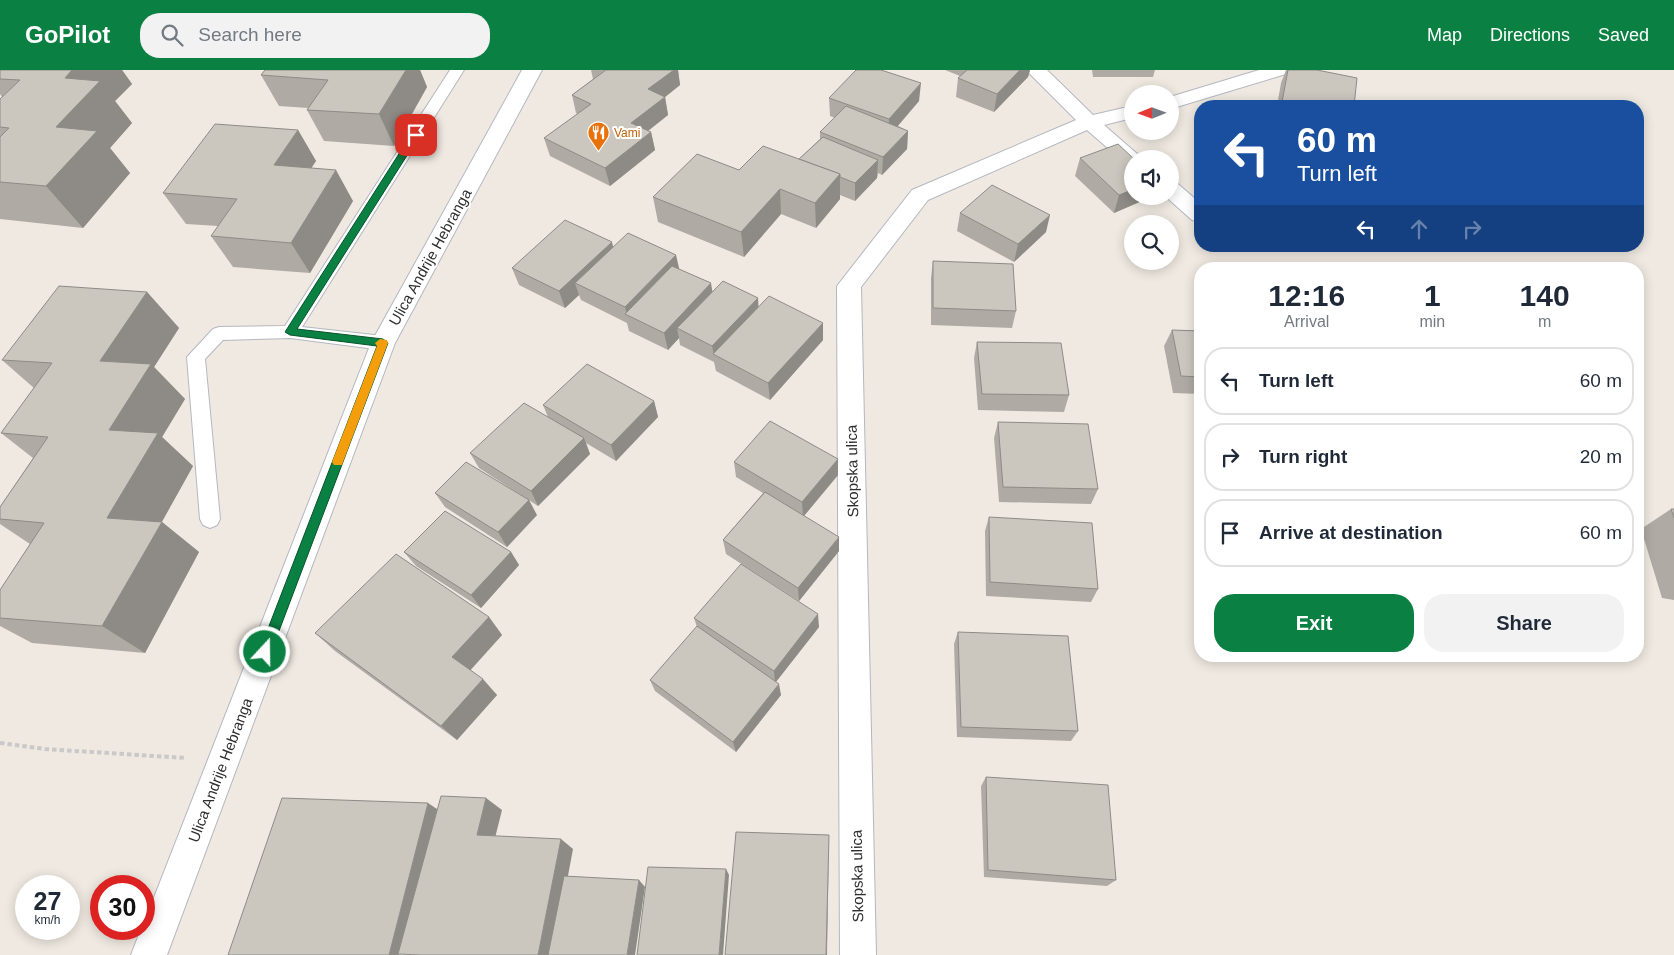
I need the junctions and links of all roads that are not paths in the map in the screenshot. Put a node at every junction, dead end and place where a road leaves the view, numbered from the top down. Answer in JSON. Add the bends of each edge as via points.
{"nodes":[{"id":1,"x":457,"y":70,"type":"edge"},
{"id":2,"x":532,"y":70,"type":"edge"},
{"id":3,"x":1036,"y":70,"type":"edge"},
{"id":4,"x":1278,"y":70,"type":"edge"},
{"id":5,"x":1179,"y":100,"type":"edge"},
{"id":6,"x":1124,"y":114,"type":"edge"},
{"id":7,"x":1089,"y":122,"type":"junction"},
{"id":8,"x":1124,"y":151,"type":"edge"},
{"id":9,"x":1179,"y":196,"type":"edge"},
{"id":10,"x":1194,"y":209,"type":"edge"},
{"id":11,"x":290,"y":332,"type":"junction"},
{"id":12,"x":383,"y":343,"type":"junction"},
{"id":13,"x":210,"y":519,"type":"dead end"},
{"id":14,"x":149,"y":955,"type":"edge"},
{"id":15,"x":858,"y":955,"type":"edge"}],
"edges":[{"from":1,"to":11,"type":"lane"},
{"from":2,"to":12,"type":"street","name":"Ulica Andrije Hebranga"},
{"from":3,"to":7,"type":"street"},
{"from":4,"to":5,"type":"street"},
{"from":6,"to":7,"type":"street","name":"Skopska ulica"},
{"from":7,"to":8,"type":"street"},
{"from":7,"to":15,"type":"street","name":"Skopska ulica","via":[[920,194],[849,286]]},
{"from":9,"to":10,"type":"street"},
{"from":11,"to":12,"type":"lane"},
{"from":11,"to":13,"type":"lane","via":[[219,334],[196,356]]},
{"from":12,"to":14,"type":"street","name":"Ulica Andrije Hebranga"}]}
